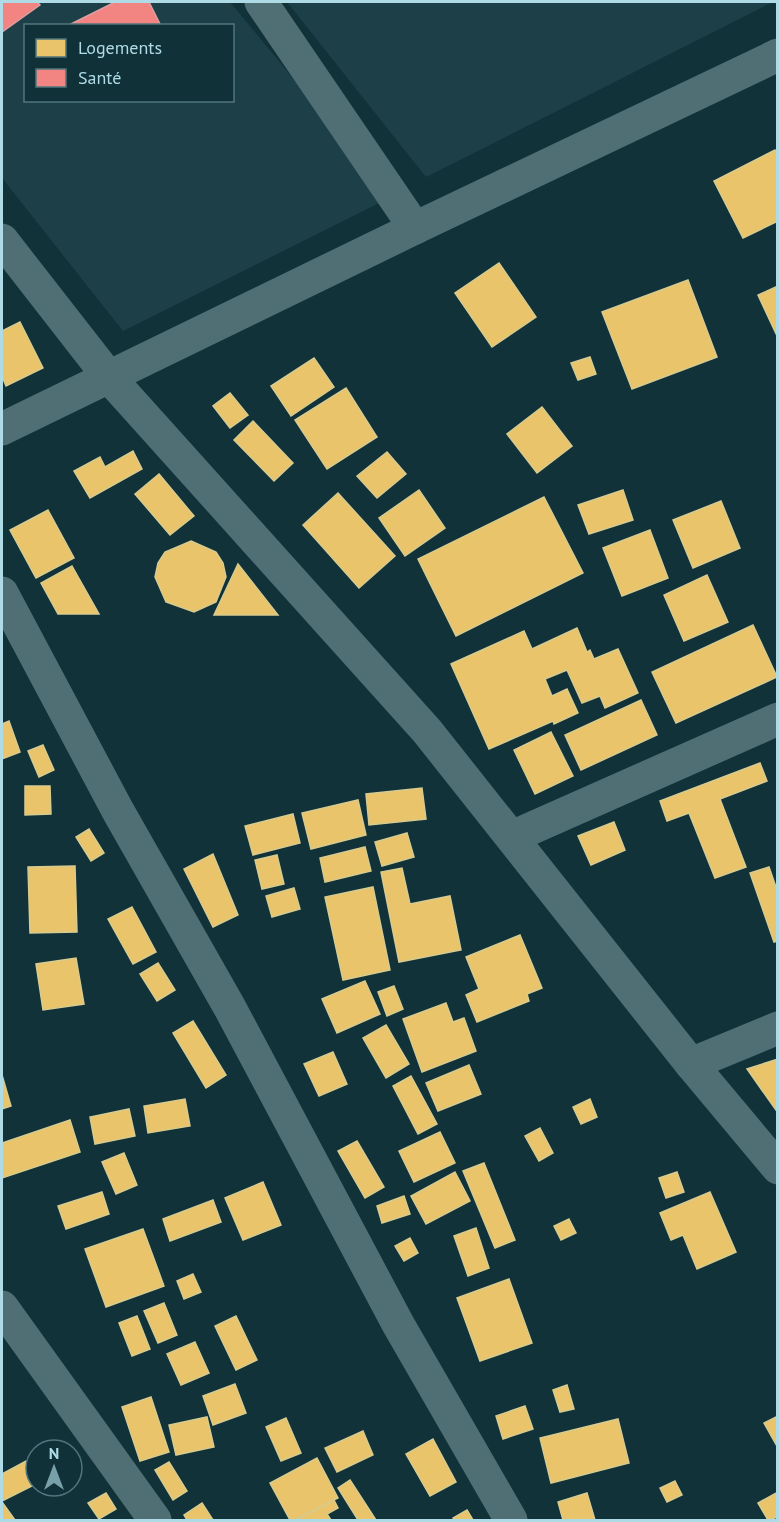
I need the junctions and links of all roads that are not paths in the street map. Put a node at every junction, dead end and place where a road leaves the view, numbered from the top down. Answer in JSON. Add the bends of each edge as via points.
{"nodes":[{"id":1,"x":261,"y":2,"type":"edge"},
{"id":2,"x":775,"y":60,"type":"edge"},
{"id":3,"x":415,"y":228,"type":"junction"},
{"id":4,"x":2,"y":240,"type":"edge"},
{"id":5,"x":108,"y":376,"type":"junction"},
{"id":6,"x":2,"y":429,"type":"edge"},
{"id":7,"x":2,"y":593,"type":"edge"},
{"id":8,"x":777,"y":720,"type":"edge"},
{"id":9,"x":512,"y":837,"type":"junction"},
{"id":10,"x":777,"y":1028,"type":"edge"},
{"id":11,"x":691,"y":1064,"type":"junction"},
{"id":12,"x":777,"y":1168,"type":"edge"},
{"id":13,"x":2,"y":1306,"type":"edge"},
{"id":14,"x":155,"y":1521,"type":"edge"},
{"id":15,"x":511,"y":1521,"type":"edge"}],
"edges":[{"from":1,"to":3,"type":"street"},
{"from":2,"to":3,"type":"street"},
{"from":3,"to":5,"type":"street"},
{"from":4,"to":5,"type":"street"},
{"from":5,"to":6,"type":"street"},
{"from":5,"to":9,"type":"street","via":[[427,731]]},
{"from":7,"to":15,"type":"street","via":[[398,1324]]},
{"from":8,"to":9,"type":"street"},
{"from":9,"to":11,"type":"street"},
{"from":10,"to":11,"type":"street"},
{"from":11,"to":12,"type":"street"},
{"from":13,"to":14,"type":"street"}]}
